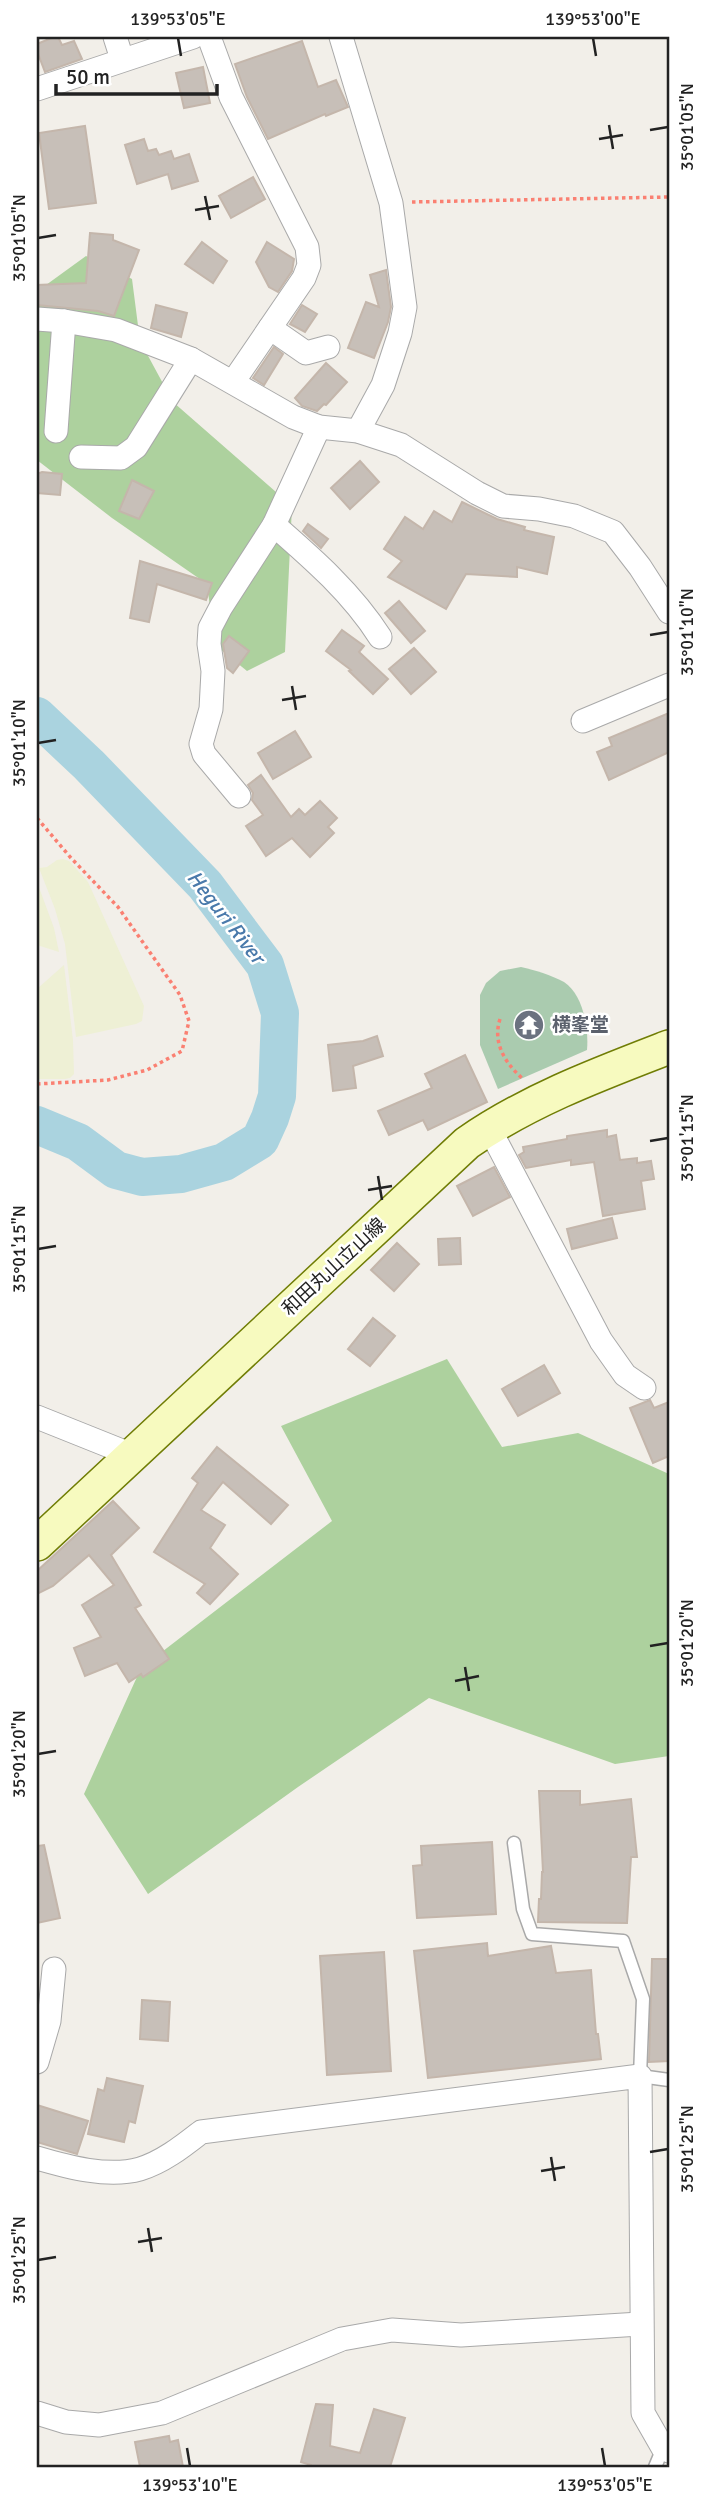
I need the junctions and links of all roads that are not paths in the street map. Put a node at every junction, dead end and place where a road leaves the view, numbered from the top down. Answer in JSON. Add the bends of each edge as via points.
{"nodes":[{"id":1,"x":115,"y":37,"type":"edge"},
{"id":2,"x":209,"y":37,"type":"edge"},
{"id":3,"x":341,"y":37,"type":"edge"},
{"id":4,"x":184,"y":38,"type":"edge"},
{"id":5,"x":122,"y":59,"type":"junction"},
{"id":6,"x":37,"y":89,"type":"edge"},
{"id":7,"x":37,"y":319,"type":"edge"},
{"id":8,"x":64,"y":321,"type":"junction"},
{"id":9,"x":270,"y":328,"type":"junction"},
{"id":10,"x":328,"y":347,"type":"dead end"},
{"id":11,"x":191,"y":359,"type":"junction"},
{"id":12,"x":233,"y":382,"type":"junction"},
{"id":13,"x":319,"y":427,"type":"junction"},
{"id":14,"x":56,"y":431,"type":"dead end"},
{"id":15,"x":358,"y":431,"type":"junction"},
{"id":16,"x":81,"y":457,"type":"dead end"},
{"id":17,"x":274,"y":525,"type":"junction"},
{"id":18,"x":669,"y":612,"type":"edge"},
{"id":19,"x":380,"y":637,"type":"dead end"},
{"id":20,"x":669,"y":687,"type":"edge"},
{"id":21,"x":583,"y":722,"type":"dead end"},
{"id":22,"x":239,"y":796,"type":"dead end"},
{"id":23,"x":669,"y":1047,"type":"edge"},
{"id":24,"x":500,"y":1122,"type":"junction"},
{"id":25,"x":644,"y":1388,"type":"dead end"},
{"id":26,"x":37,"y":1418,"type":"edge"},
{"id":27,"x":132,"y":1455,"type":"junction"},
{"id":28,"x":37,"y":1544,"type":"edge"},
{"id":29,"x":514,"y":1843,"type":"dead end"},
{"id":30,"x":54,"y":1969,"type":"dead end"},
{"id":31,"x":37,"y":2062,"type":"edge"},
{"id":32,"x":640,"y":2076,"type":"junction"},
{"id":33,"x":669,"y":2080,"type":"edge"},
{"id":34,"x":37,"y":2158,"type":"edge"},
{"id":35,"x":640,"y":2324,"type":"junction"},
{"id":36,"x":37,"y":2413,"type":"edge"},
{"id":37,"x":662,"y":2455,"type":"edge"}],
"edges":[{"from":1,"to":5,"type":"street"},
{"from":2,"to":9,"type":"street","via":[[231,97],[306,247],[309,265],[304,278]]},
{"from":3,"to":15,"type":"street","via":[[391,203],[405,307],[383,385]]},
{"from":4,"to":5,"type":"street"},
{"from":5,"to":6,"type":"street"},
{"from":7,"to":8,"type":"street"},
{"from":8,"to":11,"type":"street","via":[[116,330]]},
{"from":8,"to":14,"type":"street"},
{"from":9,"to":10,"type":"street","via":[[306,353]]},
{"from":9,"to":12,"type":"street"},
{"from":11,"to":12,"type":"street"},
{"from":11,"to":16,"type":"street","via":[[136,447],[121,458]]},
{"from":12,"to":13,"type":"street"},
{"from":13,"to":15,"type":"street"},
{"from":13,"to":17,"type":"street"},
{"from":15,"to":18,"type":"street","via":[[401,445],[503,506],[574,516],[613,532]]},
{"from":17,"to":19,"type":"street","via":[[323,568],[364,612]]},
{"from":17,"to":22,"type":"street","via":[[210,628],[211,709],[201,744]]},
{"from":20,"to":21,"type":"street"},
{"from":23,"to":24,"type":"main road","name":"和田丸山立山線","via":[[572,1085]]},
{"from":24,"to":25,"type":"street","via":[[601,1341],[625,1375]]},
{"from":24,"to":27,"type":"main road","name":"和田丸山立山線","via":[[467,1143]]},
{"from":26,"to":27,"type":"street"},
{"from":27,"to":28,"type":"main road","name":"和田丸山立山線"},
{"from":29,"to":32,"type":"lane","via":[[523,1909],[532,1934],[623,1941],[643,1999]]},
{"from":30,"to":31,"type":"street","via":[[49,2021]]},
{"from":32,"to":33,"type":"lane"},
{"from":32,"to":34,"type":"street","via":[[201,2132],[175,2152],[139,2169],[98,2172]]},
{"from":32,"to":35,"type":"street"},
{"from":35,"to":36,"type":"street","via":[[461,2335],[392,2330],[342,2339],[162,2413],[99,2425],[66,2423]]},
{"from":35,"to":37,"type":"street","via":[[643,2413]]}]}
